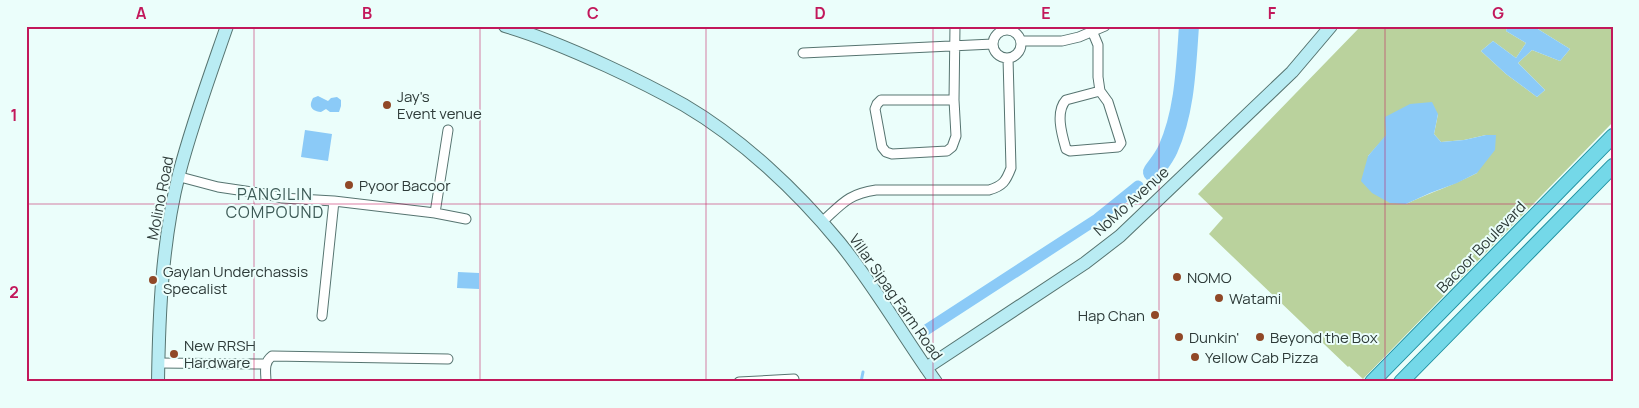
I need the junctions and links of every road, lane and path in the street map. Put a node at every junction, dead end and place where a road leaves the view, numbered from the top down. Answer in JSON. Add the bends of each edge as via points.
{"nodes":[{"id":1,"x":227,"y":26,"type":"edge"},
{"id":2,"x":505,"y":26,"type":"edge"},
{"id":3,"x":955,"y":26,"type":"edge"},
{"id":4,"x":1105,"y":26,"type":"edge"},
{"id":5,"x":1331,"y":26,"type":"edge"},
{"id":6,"x":1007,"y":28,"type":"edge"},
{"id":7,"x":1091,"y":28,"type":"edge"},
{"id":8,"x":1022,"y":41,"type":"junction"},
{"id":9,"x":992,"y":44,"type":"junction"},
{"id":10,"x":955,"y":46,"type":"junction"},
{"id":11,"x":803,"y":53,"type":"dead end"},
{"id":12,"x":1008,"y":58,"type":"junction"},
{"id":13,"x":1100,"y":91,"type":"junction"},
{"id":14,"x":954,"y":100,"type":"junction"},
{"id":15,"x":448,"y":130,"type":"dead end"},
{"id":16,"x":1613,"y":136,"type":"edge"},
{"id":17,"x":1613,"y":166,"type":"edge"},
{"id":18,"x":179,"y":175,"type":"junction"},
{"id":19,"x":334,"y":201,"type":"junction"},
{"id":20,"x":435,"y":213,"type":"junction"},
{"id":21,"x":466,"y":219,"type":"dead end"},
{"id":22,"x":822,"y":222,"type":"junction"},
{"id":23,"x":322,"y":316,"type":"dead end"},
{"id":24,"x":448,"y":359,"type":"dead end"},
{"id":25,"x":158,"y":363,"type":"junction"},
{"id":26,"x":266,"y":364,"type":"junction"},
{"id":27,"x":926,"y":368,"type":"junction"},
{"id":28,"x":794,"y":380,"type":"edge"},
{"id":29,"x":158,"y":382,"type":"edge"},
{"id":30,"x":266,"y":382,"type":"edge"},
{"id":31,"x":739,"y":382,"type":"edge"},
{"id":32,"x":936,"y":382,"type":"edge"},
{"id":33,"x":1372,"y":382,"type":"edge"},
{"id":34,"x":1400,"y":382,"type":"edge"}],
"edges":[{"from":1,"to":18,"type":"main road","name":"Molino Road"},
{"from":2,"to":22,"type":"main road","name":"Villar Sipag Farm Road","via":[[591,58],[685,106],[750,153]]},
{"from":3,"to":10,"type":"street"},
{"from":4,"to":7,"type":"street"},
{"from":5,"to":27,"type":"main road","name":"NoMo Avenue","via":[[1292,72],[1120,236],[1085,263]]},
{"from":6,"to":8,"type":"street","via":[[1017,33]]},
{"from":6,"to":9,"type":"street","via":[[996,34]]},
{"from":7,"to":8,"type":"street","via":[[1079,37],[1062,41]]},
{"from":7,"to":13,"type":"street","via":[[1098,46]]},
{"from":8,"to":12,"type":"street","via":[[1020,51]]},
{"from":9,"to":10,"type":"street"},
{"from":9,"to":12,"type":"street","via":[[996,53]]},
{"from":10,"to":11,"type":"street"},
{"from":10,"to":14,"type":"street"},
{"from":12,"to":22,"type":"street","via":[[1011,168],[1006,181],[989,190],[862,192],[845,200]]},
{"from":13,"to":13,"type":"street","via":[[1066,100],[1063,104],[1061,122],[1066,148],[1070,151],[1118,147],[1121,143],[1108,102]]},
{"from":14,"to":14,"type":"street","via":[[881,100],[875,109],[882,147],[892,154],[948,151],[956,136]]},
{"from":15,"to":20,"type":"street"},
{"from":16,"to":33,"type":"main road","name":"Bacoor Boulevard"},
{"from":17,"to":34,"type":"main road"},
{"from":18,"to":19,"type":"street","via":[[218,187],[282,198]]},
{"from":18,"to":25,"type":"main road","name":"Molino Road","via":[[167,246]]},
{"from":19,"to":20,"type":"street"},
{"from":19,"to":23,"type":"street"},
{"from":20,"to":21,"type":"street"},
{"from":22,"to":27,"type":"main road","name":"Villar Sipag Farm Road","via":[[874,288]]},
{"from":24,"to":26,"type":"street","via":[[272,356]]},
{"from":25,"to":26,"type":"street"},
{"from":25,"to":29,"type":"main road","name":"Molino Road"},
{"from":26,"to":30,"type":"street"},
{"from":27,"to":32,"type":"main road","name":"Villar Sipag Farm Road"},
{"from":28,"to":31,"type":"street"}]}
